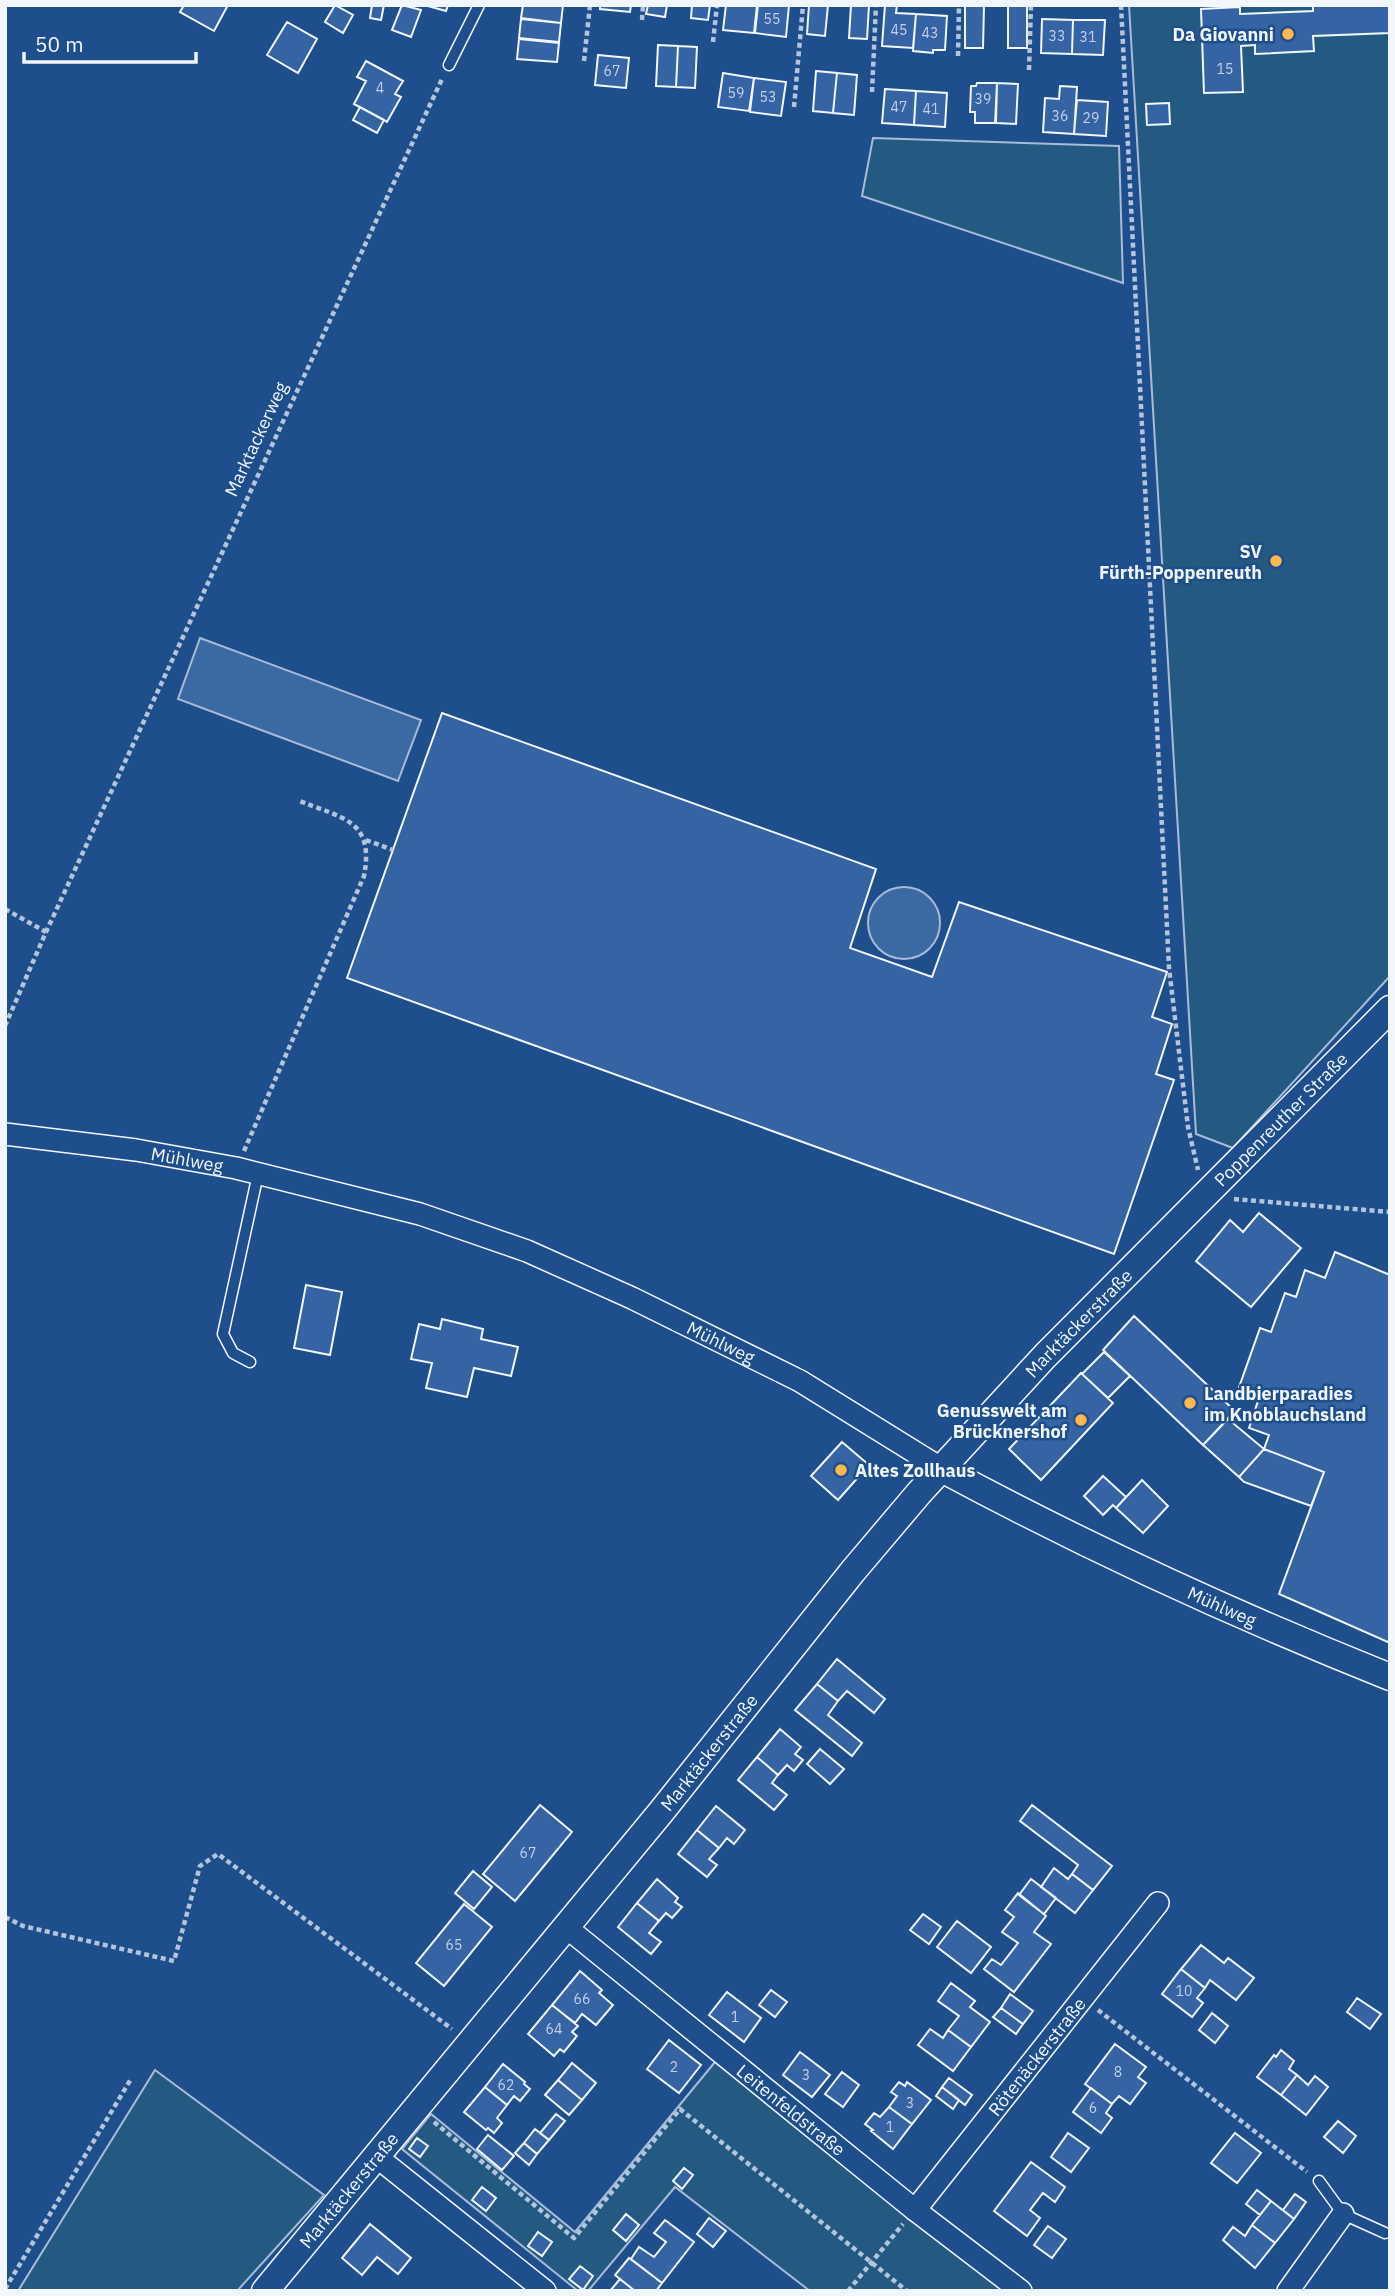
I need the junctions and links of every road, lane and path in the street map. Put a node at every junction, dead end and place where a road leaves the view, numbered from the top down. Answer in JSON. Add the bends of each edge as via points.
{"nodes":[{"id":1,"x":479,"y":5,"type":"edge"},
{"id":2,"x":590,"y":5,"type":"edge"},
{"id":3,"x":643,"y":5,"type":"edge"},
{"id":4,"x":717,"y":5,"type":"edge"},
{"id":5,"x":803,"y":5,"type":"edge"},
{"id":6,"x":876,"y":5,"type":"edge"},
{"id":7,"x":959,"y":5,"type":"edge"},
{"id":8,"x":1031,"y":5,"type":"edge"},
{"id":9,"x":1121,"y":5,"type":"edge"},
{"id":10,"x":642,"y":20,"type":"dead end"},
{"id":11,"x":713,"y":42,"type":"dead end"},
{"id":12,"x":958,"y":56,"type":"dead end"},
{"id":13,"x":584,"y":61,"type":"dead end"},
{"id":14,"x":449,"y":65,"type":"joint"},
{"id":15,"x":1029,"y":70,"type":"dead end"},
{"id":16,"x":872,"y":92,"type":"dead end"},
{"id":17,"x":794,"y":107,"type":"dead end"},
{"id":18,"x":297,"y":800,"type":"dead end"},
{"id":19,"x":365,"y":839,"type":"junction"},
{"id":20,"x":393,"y":850,"type":"dead end"},
{"id":21,"x":5,"y":909,"type":"edge"},
{"id":22,"x":46,"y":932,"type":"junction"},
{"id":23,"x":1390,"y":1009,"type":"edge"},
{"id":24,"x":5,"y":1026,"type":"edge"},
{"id":25,"x":5,"y":1134,"type":"edge"},
{"id":26,"x":236,"y":1168,"type":"junction"},
{"id":27,"x":258,"y":1174,"type":"junction"},
{"id":28,"x":1203,"y":1196,"type":"junction"},
{"id":29,"x":1390,"y":1212,"type":"edge"},
{"id":30,"x":1171,"y":1229,"type":"joint"},
{"id":31,"x":250,"y":1362,"type":"dead end"},
{"id":32,"x":942,"y":1469,"type":"junction"},
{"id":33,"x":1390,"y":1677,"type":"edge"},
{"id":34,"x":1158,"y":1903,"type":"dead end"},
{"id":35,"x":5,"y":1917,"type":"edge"},
{"id":36,"x":566,"y":1927,"type":"junction"},
{"id":37,"x":1084,"y":1998,"type":"junction"},
{"id":38,"x":469,"y":2044,"type":"junction"},
{"id":39,"x":131,"y":2079,"type":"dead end"},
{"id":40,"x":416,"y":2108,"type":"junction"},
{"id":41,"x":377,"y":2157,"type":"junction"},
{"id":42,"x":1319,"y":2180,"type":"joint"},
{"id":43,"x":915,"y":2210,"type":"junction"},
{"id":44,"x":1343,"y":2214,"type":"junction"},
{"id":45,"x":1385,"y":2232,"type":"dead end"},
{"id":46,"x":872,"y":2262,"type":"junction"},
{"id":47,"x":5,"y":2289,"type":"edge"},
{"id":48,"x":265,"y":2291,"type":"edge"},
{"id":49,"x":545,"y":2291,"type":"edge"},
{"id":50,"x":848,"y":2291,"type":"edge"},
{"id":51,"x":907,"y":2291,"type":"edge"},
{"id":52,"x":1021,"y":2291,"type":"edge"},
{"id":53,"x":1288,"y":2291,"type":"edge"}],
"edges":[{"from":1,"to":14,"type":"lane"},
{"from":2,"to":13,"type":"path"},
{"from":3,"to":10,"type":"path"},
{"from":4,"to":11,"type":"path"},
{"from":5,"to":17,"type":"path"},
{"from":6,"to":16,"type":"path"},
{"from":7,"to":12,"type":"path"},
{"from":8,"to":15,"type":"path"},
{"from":9,"to":28,"type":"path","via":[[1169,968],[1188,1127]]},
{"from":14,"to":22,"type":"path","name":"Marktackerweg"},
{"from":18,"to":19,"type":"path","via":[[355,824]]},
{"from":19,"to":20,"type":"path"},
{"from":19,"to":26,"type":"path","via":[[364,876]]},
{"from":21,"to":22,"type":"path"},
{"from":22,"to":24,"type":"path","name":"Marktackerweg"},
{"from":23,"to":28,"type":"street","name":"Poppenreuther Straße"},
{"from":25,"to":26,"type":"street","name":"Mühlweg"},
{"from":26,"to":27,"type":"street","name":"Mühlweg"},
{"from":27,"to":31,"type":"lane","via":[[223,1334],[233,1353]]},
{"from":27,"to":32,"type":"street","name":"Mühlweg","via":[[420,1214],[527,1251],[800,1381]]},
{"from":28,"to":29,"type":"path"},
{"from":28,"to":30,"type":"street","name":"Poppenreuther Straße"},
{"from":30,"to":32,"type":"street","name":"Marktäckerstraße"},
{"from":32,"to":33,"type":"street","name":"Mühlweg","via":[[1239,1615]]},
{"from":32,"to":36,"type":"street","name":"Marktäckerstraße","via":[[853,1571]]},
{"from":34,"to":37,"type":"street","name":"Rötenäckerstraße"},
{"from":35,"to":38,"type":"path","via":[[23,1926],[174,1961],[200,1866],[218,1854]]},
{"from":36,"to":38,"type":"street","name":"Marktäckerstraße"},
{"from":36,"to":43,"type":"street","name":"Leitenfeldstraße"},
{"from":37,"to":42,"type":"path"},
{"from":37,"to":43,"type":"street","name":"Rötenäckerstraße"},
{"from":38,"to":40,"type":"street","name":"Marktäckerstraße"},
{"from":39,"to":47,"type":"path"},
{"from":40,"to":41,"type":"street","name":"Marktäckerstraße"},
{"from":40,"to":46,"type":"path","via":[[574,2238],[680,2109]]},
{"from":41,"to":48,"type":"street","name":"Marktäckerstraße"},
{"from":41,"to":49,"type":"street"},
{"from":42,"to":44,"type":"lane"},
{"from":43,"to":46,"type":"path"},
{"from":43,"to":52,"type":"street","name":"Leitenfeldstraße"},
{"from":44,"to":45,"type":"lane"},
{"from":44,"to":53,"type":"street"},
{"from":46,"to":50,"type":"path"},
{"from":46,"to":51,"type":"path"}]}
